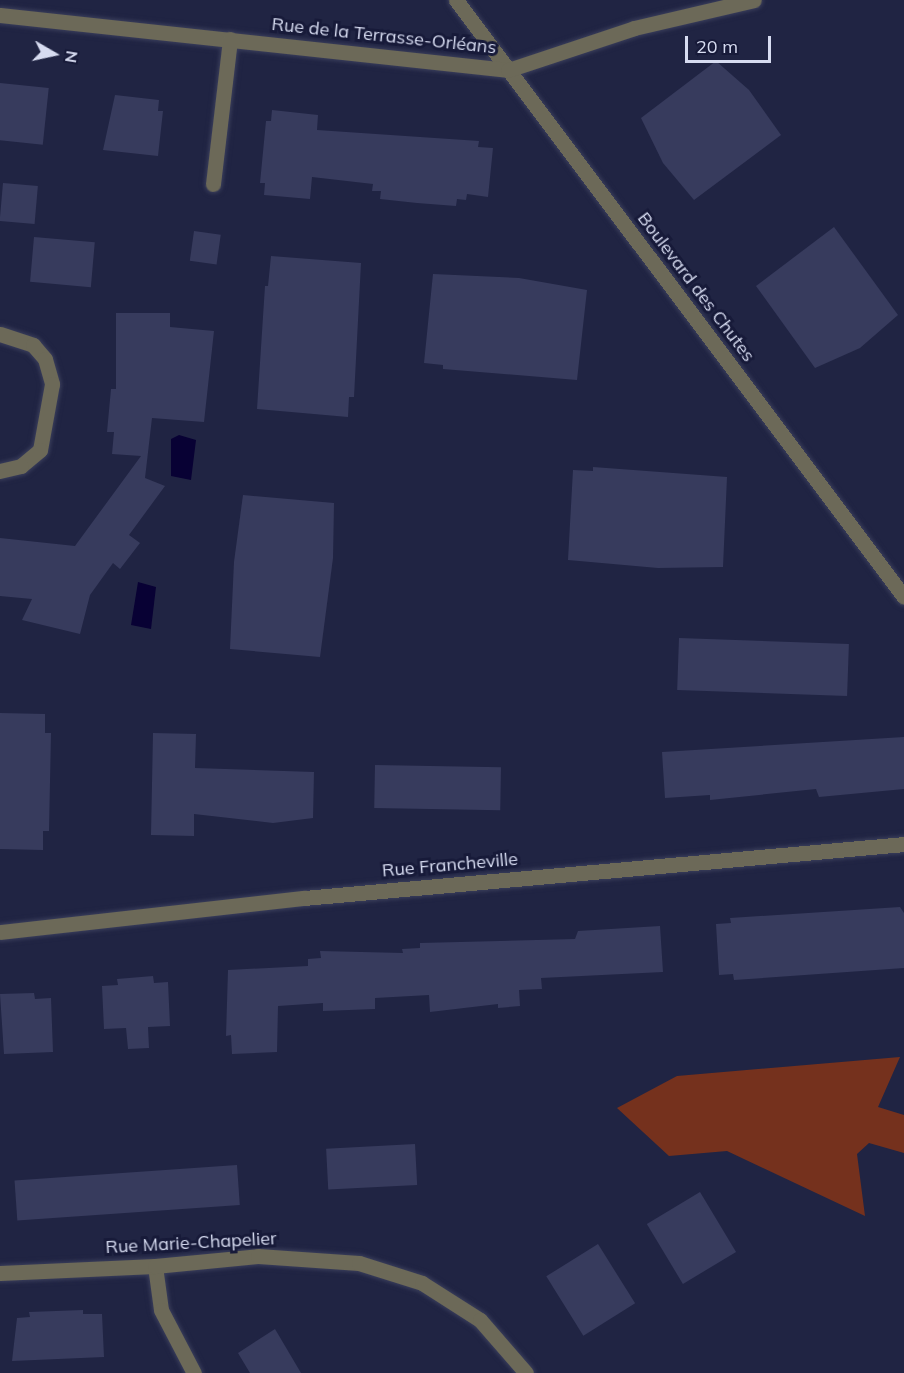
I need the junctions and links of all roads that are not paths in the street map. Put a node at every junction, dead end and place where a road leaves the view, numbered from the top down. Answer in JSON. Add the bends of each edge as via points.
{"nodes":[{"id":1,"x":456,"y":0,"type":"edge"},
{"id":2,"x":754,"y":0,"type":"edge"},
{"id":3,"x":0,"y":15,"type":"edge"},
{"id":4,"x":230,"y":39,"type":"junction"},
{"id":5,"x":508,"y":70,"type":"junction"},
{"id":6,"x":213,"y":184,"type":"dead end"},
{"id":7,"x":0,"y":334,"type":"edge"},
{"id":8,"x":0,"y":471,"type":"edge"},
{"id":9,"x":904,"y":597,"type":"edge"},
{"id":10,"x":904,"y":844,"type":"edge"},
{"id":11,"x":0,"y":932,"type":"edge"},
{"id":12,"x":154,"y":1266,"type":"junction"},
{"id":13,"x":0,"y":1273,"type":"edge"},
{"id":14,"x":194,"y":1373,"type":"edge"},
{"id":15,"x":526,"y":1373,"type":"edge"}],
"edges":[{"from":1,"to":5,"type":"street","name":"Boulevard des Chutes"},
{"from":2,"to":5,"type":"street","name":"Rue de la Terrasse-Orléans","via":[[634,28]]},
{"from":3,"to":4,"type":"street","name":"Rue de la Terrasse-Orléans"},
{"from":4,"to":5,"type":"street","name":"Rue de la Terrasse-Orléans"},
{"from":4,"to":6,"type":"street"},
{"from":5,"to":9,"type":"street","name":"Boulevard des Chutes"},
{"from":7,"to":8,"type":"street","via":[[33,345],[45,359],[52,384],[40,450],[21,466]]},
{"from":10,"to":11,"type":"street","name":"Rue Francheville","via":[[304,898]]},
{"from":12,"to":13,"type":"street","name":"Rue Marie-Chapelier"},
{"from":12,"to":14,"type":"street","via":[[162,1310]]},
{"from":12,"to":15,"type":"street","name":"Rue Marie-Chapelier","via":[[258,1256],[359,1263],[422,1283],[480,1320]]}]}
